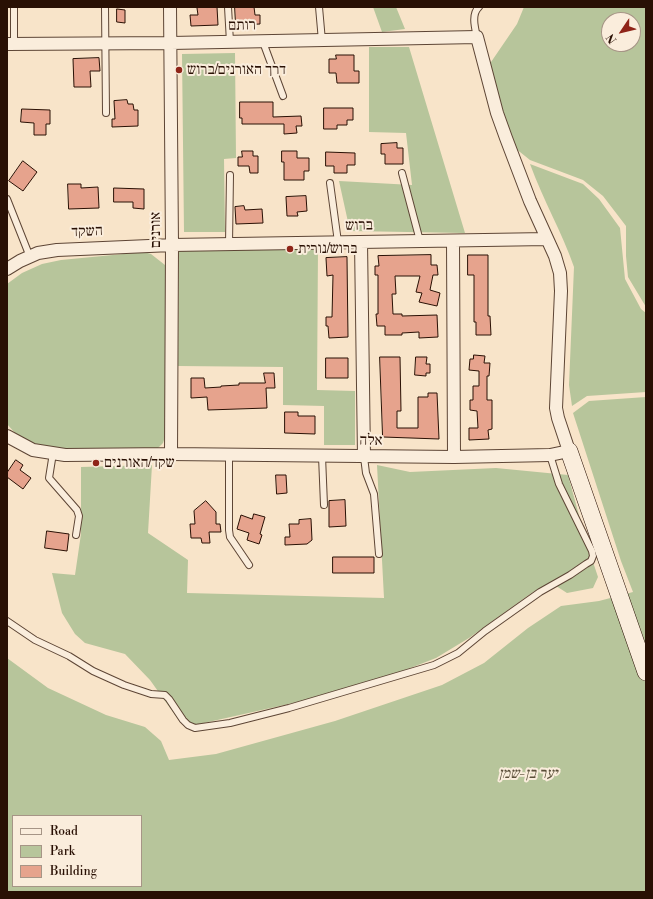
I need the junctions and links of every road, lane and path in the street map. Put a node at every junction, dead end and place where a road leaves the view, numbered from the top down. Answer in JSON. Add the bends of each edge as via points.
{"nodes":[{"id":1,"x":14,"y":7,"type":"edge"},
{"id":2,"x":105,"y":7,"type":"edge"},
{"id":3,"x":170,"y":7,"type":"edge"},
{"id":4,"x":228,"y":7,"type":"edge"},
{"id":5,"x":319,"y":7,"type":"edge"},
{"id":6,"x":479,"y":7,"type":"edge"},
{"id":7,"x":477,"y":37,"type":"junction"},
{"id":8,"x":322,"y":40,"type":"junction"},
{"id":9,"x":230,"y":42,"type":"junction"},
{"id":10,"x":263,"y":42,"type":"junction"},
{"id":11,"x":171,"y":43,"type":"junction"},
{"id":12,"x":11,"y":44,"type":"edge"},
{"id":13,"x":105,"y":44,"type":"junction"},
{"id":14,"x":283,"y":96,"type":"dead end"},
{"id":15,"x":106,"y":113,"type":"dead end"},
{"id":16,"x":402,"y":173,"type":"dead end"},
{"id":17,"x":230,"y":175,"type":"dead end"},
{"id":18,"x":330,"y":183,"type":"dead end"},
{"id":19,"x":7,"y":199,"type":"edge"},
{"id":20,"x":547,"y":239,"type":"junction"},
{"id":21,"x":453,"y":240,"type":"junction"},
{"id":22,"x":420,"y":241,"type":"junction"},
{"id":23,"x":338,"y":242,"type":"junction"},
{"id":24,"x":362,"y":242,"type":"junction"},
{"id":25,"x":229,"y":244,"type":"junction"},
{"id":26,"x":172,"y":245,"type":"junction"},
{"id":27,"x":30,"y":257,"type":"junction"},
{"id":28,"x":7,"y":268,"type":"edge"},
{"id":29,"x":7,"y":436,"type":"edge"},
{"id":30,"x":569,"y":451,"type":"junction"},
{"id":31,"x":53,"y":453,"type":"junction"},
{"id":32,"x":171,"y":454,"type":"junction"},
{"id":33,"x":229,"y":455,"type":"junction"},
{"id":34,"x":550,"y":455,"type":"junction"},
{"id":35,"x":322,"y":456,"type":"junction"},
{"id":36,"x":364,"y":457,"type":"junction"},
{"id":37,"x":454,"y":457,"type":"junction"},
{"id":38,"x":324,"y":505,"type":"dead end"},
{"id":39,"x":76,"y":536,"type":"dead end"},
{"id":40,"x":379,"y":554,"type":"dead end"},
{"id":41,"x":249,"y":565,"type":"dead end"},
{"id":42,"x":7,"y":621,"type":"edge"},
{"id":43,"x":646,"y":672,"type":"edge"}],
"edges":[{"from":1,"to":12,"type":"lane"},
{"from":2,"to":13,"type":"lane"},
{"from":3,"to":11,"type":"street","name":"אורנים"},
{"from":4,"to":9,"type":"lane"},
{"from":5,"to":8,"type":"lane"},
{"from":6,"to":7,"type":"lane","via":[[476,9],[474,22]]},
{"from":7,"to":8,"type":"street","name":"רותם"},
{"from":7,"to":20,"type":"street","via":[[498,113]]},
{"from":8,"to":10,"type":"street","name":"רותם"},
{"from":9,"to":10,"type":"street","name":"רותם"},
{"from":9,"to":11,"type":"street","name":"רותם"},
{"from":10,"to":14,"type":"lane"},
{"from":11,"to":13,"type":"street","name":"רותם"},
{"from":11,"to":26,"type":"street","name":"אורנים"},
{"from":12,"to":13,"type":"street","name":"רותם"},
{"from":13,"to":15,"type":"lane"},
{"from":16,"to":22,"type":"lane"},
{"from":17,"to":25,"type":"lane"},
{"from":18,"to":23,"type":"lane"},
{"from":19,"to":27,"type":"lane"},
{"from":20,"to":21,"type":"street","name":"ברוש"},
{"from":20,"to":30,"type":"street","via":[[560,273],[556,408]]},
{"from":21,"to":22,"type":"street","name":"ברוש"},
{"from":21,"to":37,"type":"street"},
{"from":22,"to":24,"type":"street","name":"ברוש"},
{"from":23,"to":24,"type":"street","name":"ברוש"},
{"from":23,"to":25,"type":"street","name":"ברוש"},
{"from":24,"to":36,"type":"street"},
{"from":25,"to":26,"type":"street","name":"ברוש"},
{"from":26,"to":27,"type":"street","name":"השקד","via":[[57,250]]},
{"from":26,"to":32,"type":"street","name":"אורנים"},
{"from":27,"to":28,"type":"street","name":"השקד"},
{"from":29,"to":31,"type":"street","via":[[33,450]]},
{"from":30,"to":34,"type":"street","name":"אלה"},
{"from":30,"to":43,"type":"main road"},
{"from":31,"to":32,"type":"street"},
{"from":31,"to":39,"type":"lane","via":[[49,478],[77,510],[79,516]]},
{"from":32,"to":33,"type":"street","name":"אלה"},
{"from":33,"to":35,"type":"street","name":"אלה"},
{"from":33,"to":41,"type":"lane","via":[[228,530]]},
{"from":34,"to":37,"type":"street","name":"אלה"},
{"from":34,"to":42,"type":"lane","via":[[559,484],[594,556],[591,561],[540,592],[458,653],[434,665],[289,708],[230,723],[195,728],[188,726],[165,696],[124,685],[93,671],[35,640]]},
{"from":35,"to":36,"type":"street","name":"אלה"},
{"from":35,"to":38,"type":"lane"},
{"from":36,"to":37,"type":"street","name":"אלה"},
{"from":36,"to":40,"type":"lane","via":[[366,473],[374,494]]}]}
